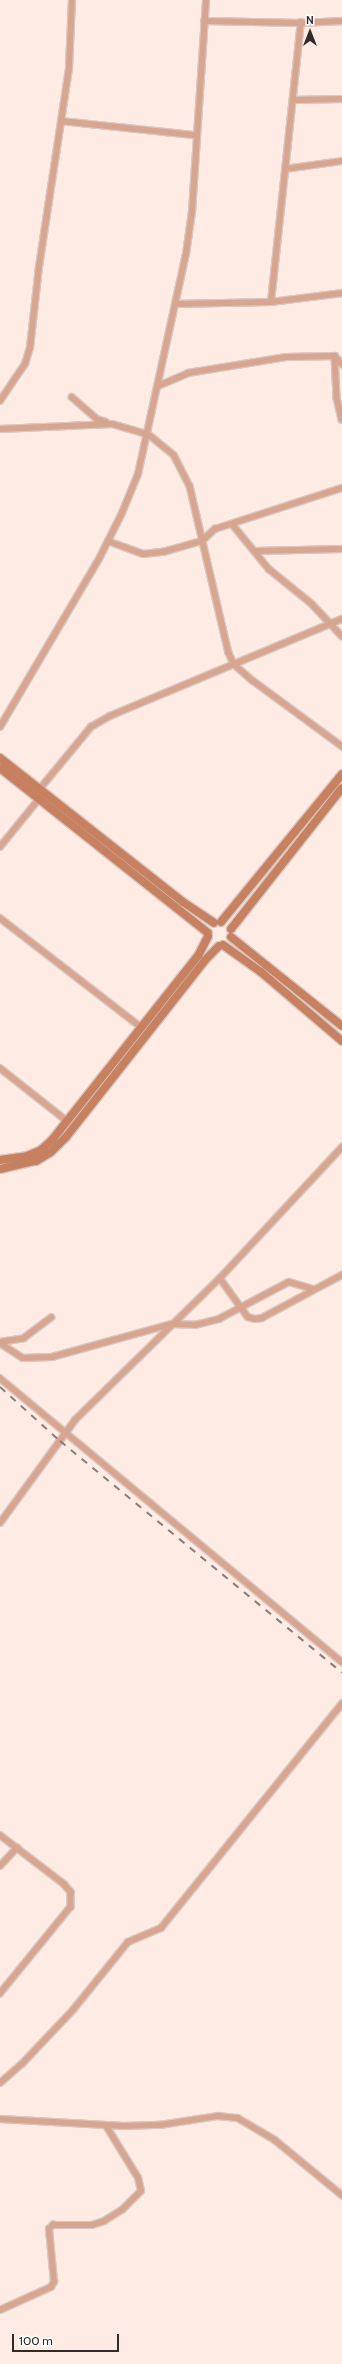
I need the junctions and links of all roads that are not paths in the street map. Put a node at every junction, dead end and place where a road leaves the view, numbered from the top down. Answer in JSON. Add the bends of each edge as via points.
{"nodes":[{"id":1,"x":72,"y":0,"type":"edge"},
{"id":2,"x":206,"y":0,"type":"edge"},
{"id":3,"x":204,"y":21,"type":"junction"},
{"id":4,"x":342,"y":22,"type":"edge"},
{"id":5,"x":301,"y":24,"type":"junction"},
{"id":6,"x":293,"y":100,"type":"junction"},
{"id":7,"x":342,"y":100,"type":"edge"},
{"id":8,"x":61,"y":121,"type":"junction"},
{"id":9,"x":195,"y":135,"type":"junction"},
{"id":10,"x":342,"y":161,"type":"edge"},
{"id":11,"x":286,"y":169,"type":"junction"},
{"id":12,"x":342,"y":293,"type":"edge"},
{"id":13,"x":271,"y":302,"type":"junction"},
{"id":14,"x":175,"y":304,"type":"junction"},
{"id":15,"x":335,"y":356,"type":"junction"},
{"id":16,"x":342,"y":364,"type":"edge"},
{"id":17,"x":158,"y":386,"type":"junction"},
{"id":18,"x":72,"y":397,"type":"dead end"},
{"id":19,"x":0,"y":401,"type":"edge"},
{"id":20,"x":342,"y":419,"type":"edge"},
{"id":21,"x":112,"y":424,"type":"junction"},
{"id":22,"x":0,"y":429,"type":"edge"},
{"id":23,"x":148,"y":434,"type":"junction"},
{"id":24,"x":342,"y":488,"type":"edge"},
{"id":25,"x":233,"y":525,"type":"junction"},
{"id":26,"x":108,"y":541,"type":"junction"},
{"id":27,"x":202,"y":541,"type":"junction"},
{"id":28,"x":342,"y":549,"type":"edge"},
{"id":29,"x":255,"y":551,"type":"junction"},
{"id":30,"x":342,"y":619,"type":"edge"},
{"id":31,"x":330,"y":624,"type":"junction"},
{"id":32,"x":342,"y":636,"type":"edge"},
{"id":33,"x":234,"y":664,"type":"junction"},
{"id":34,"x":0,"y":727,"type":"edge"},
{"id":35,"x":342,"y":746,"type":"edge"},
{"id":36,"x":0,"y":758,"type":"edge"},
{"id":37,"x":0,"y":768,"type":"edge"},
{"id":38,"x":342,"y":774,"type":"edge"},
{"id":39,"x":342,"y":788,"type":"edge"},
{"id":40,"x":39,"y":790,"type":"junction"},
{"id":41,"x":39,"y":798,"type":"junction"},
{"id":42,"x":0,"y":846,"type":"edge"},
{"id":43,"x":0,"y":918,"type":"edge"},
{"id":44,"x":218,"y":923,"type":"junction"},
{"id":45,"x":231,"y":933,"type":"junction"},
{"id":46,"x":208,"y":935,"type":"junction"},
{"id":47,"x":221,"y":945,"type":"junction"},
{"id":48,"x":342,"y":1026,"type":"edge"},
{"id":49,"x":141,"y":1027,"type":"junction"},
{"id":50,"x":342,"y":1041,"type":"edge"},
{"id":51,"x":0,"y":1068,"type":"edge"},
{"id":52,"x":67,"y":1121,"type":"junction"},
{"id":53,"x":342,"y":1147,"type":"edge"},
{"id":54,"x":0,"y":1160,"type":"edge"},
{"id":55,"x":0,"y":1169,"type":"edge"},
{"id":56,"x":342,"y":1275,"type":"edge"},
{"id":57,"x":220,"y":1278,"type":"junction"},
{"id":58,"x":313,"y":1289,"type":"junction"},
{"id":59,"x":242,"y":1308,"type":"junction"},
{"id":60,"x":51,"y":1318,"type":"dead end"},
{"id":61,"x":172,"y":1324,"type":"junction"},
{"id":62,"x":0,"y":1343,"type":"edge"},
{"id":63,"x":0,"y":1378,"type":"edge"},
{"id":64,"x":66,"y":1432,"type":"junction"},
{"id":65,"x":0,"y":1523,"type":"edge"},
{"id":66,"x":342,"y":1662,"type":"edge"},
{"id":67,"x":342,"y":1704,"type":"edge"},
{"id":68,"x":0,"y":1835,"type":"edge"},
{"id":69,"x":17,"y":1848,"type":"junction"},
{"id":70,"x":0,"y":1866,"type":"edge"},
{"id":71,"x":0,"y":1994,"type":"edge"},
{"id":72,"x":0,"y":2083,"type":"edge"},
{"id":73,"x":0,"y":2119,"type":"edge"},
{"id":74,"x":106,"y":2126,"type":"junction"},
{"id":75,"x":342,"y":2195,"type":"edge"},
{"id":76,"x":0,"y":2310,"type":"edge"}],
"edges":[{"from":1,"to":8,"type":"street","via":[[69,68]]},
{"from":2,"to":3,"type":"street"},
{"from":3,"to":5,"type":"street"},
{"from":3,"to":9,"type":"street"},
{"from":4,"to":5,"type":"street"},
{"from":5,"to":6,"type":"street"},
{"from":6,"to":7,"type":"street"},
{"from":6,"to":11,"type":"street"},
{"from":8,"to":9,"type":"street"},
{"from":8,"to":19,"type":"street","via":[[30,348],[24,364]]},
{"from":9,"to":14,"type":"street","via":[[191,220]]},
{"from":10,"to":11,"type":"street"},
{"from":11,"to":13,"type":"street"},
{"from":12,"to":13,"type":"street"},
{"from":13,"to":14,"type":"street"},
{"from":14,"to":17,"type":"street"},
{"from":15,"to":16,"type":"street"},
{"from":15,"to":17,"type":"street","via":[[237,364],[188,373]]},
{"from":15,"to":20,"type":"street","via":[[337,398]]},
{"from":17,"to":23,"type":"street"},
{"from":18,"to":21,"type":"street","via":[[97,419]]},
{"from":21,"to":22,"type":"street"},
{"from":21,"to":23,"type":"street"},
{"from":23,"to":26,"type":"street","via":[[138,474]]},
{"from":23,"to":27,"type":"street","via":[[174,455],[182,467],[190,486]]},
{"from":24,"to":25,"type":"street"},
{"from":25,"to":27,"type":"street","via":[[215,530]]},
{"from":25,"to":29,"type":"street"},
{"from":26,"to":27,"type":"street","via":[[143,554],[164,552]]},
{"from":26,"to":34,"type":"street"},
{"from":27,"to":33,"type":"street","via":[[229,653]]},
{"from":28,"to":29,"type":"street"},
{"from":29,"to":31,"type":"street","via":[[270,569],[312,604]]},
{"from":30,"to":31,"type":"street"},
{"from":31,"to":32,"type":"street"},
{"from":31,"to":33,"type":"street"},
{"from":33,"to":35,"type":"street"},
{"from":33,"to":40,"type":"street","via":[[91,727]]},
{"from":36,"to":40,"type":"street"},
{"from":37,"to":41,"type":"street"},
{"from":38,"to":44,"type":"street"},
{"from":39,"to":45,"type":"street"},
{"from":40,"to":44,"type":"street","via":[[183,902]]},
{"from":41,"to":42,"type":"street"},
{"from":41,"to":46,"type":"street"},
{"from":43,"to":49,"type":"street"},
{"from":44,"to":45,"type":"street"},
{"from":44,"to":46,"type":"street"},
{"from":45,"to":47,"type":"street"},
{"from":45,"to":48,"type":"street"},
{"from":46,"to":47,"type":"street","via":[[212,943]]},
{"from":46,"to":49,"type":"street","via":[[198,956]]},
{"from":47,"to":50,"type":"street","via":[[261,972]]},
{"from":47,"to":55,"type":"street","via":[[206,958],[61,1142],[36,1161]]},
{"from":49,"to":52,"type":"street"},
{"from":51,"to":52,"type":"street"},
{"from":52,"to":54,"type":"street","via":[[41,1150],[27,1156]]},
{"from":53,"to":57,"type":"street"},
{"from":56,"to":58,"type":"street"},
{"from":57,"to":59,"type":"street"},
{"from":57,"to":61,"type":"street"},
{"from":58,"to":59,"type":"street","via":[[289,1282]]},
{"from":58,"to":59,"type":"street","via":[[262,1318],[248,1317]]},
{"from":59,"to":61,"type":"street","via":[[210,1322],[195,1325]]},
{"from":60,"to":62,"type":"street","via":[[24,1338]]},
{"from":61,"to":62,"type":"street","via":[[52,1357],[23,1358]]},
{"from":61,"to":64,"type":"street"},
{"from":63,"to":64,"type":"street"},
{"from":64,"to":65,"type":"street"},
{"from":64,"to":66,"type":"street"},
{"from":67,"to":72,"type":"street","via":[[161,1928],[128,1942],[73,2010],[22,2064]]},
{"from":68,"to":69,"type":"street"},
{"from":69,"to":70,"type":"street"},
{"from":69,"to":71,"type":"street","via":[[64,1884],[71,1892],[71,1907]]},
{"from":73,"to":74,"type":"street"},
{"from":74,"to":75,"type":"street","via":[[160,2125],[227,2116],[238,2118],[275,2140]]},
{"from":74,"to":76,"type":"street","via":[[138,2178],[141,2191],[123,2209],[104,2221],[92,2225],[53,2225],[49,2228],[54,2282]]}]}
